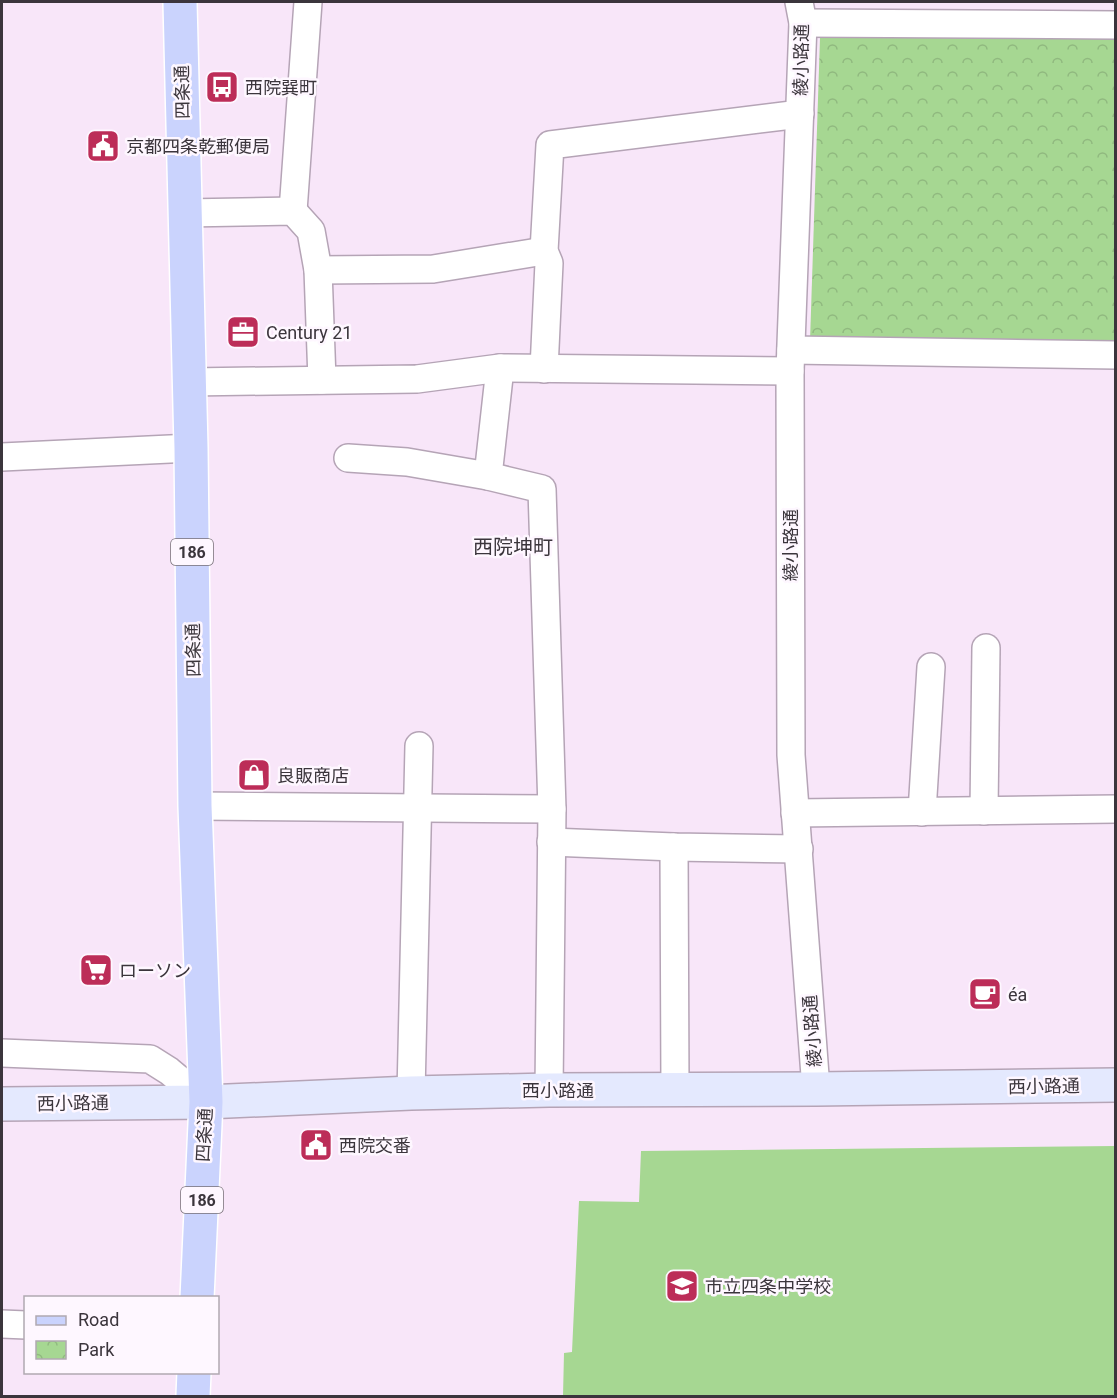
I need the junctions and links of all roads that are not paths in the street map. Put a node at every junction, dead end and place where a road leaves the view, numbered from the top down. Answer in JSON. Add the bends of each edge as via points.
{"nodes":[{"id":1,"x":180,"y":2,"type":"edge"},
{"id":2,"x":308,"y":2,"type":"edge"},
{"id":3,"x":801,"y":12,"type":"edge"},
{"id":4,"x":1116,"y":25,"type":"edge"},
{"id":5,"x":800,"y":114,"type":"junction"},
{"id":6,"x":293,"y":211,"type":"junction"},
{"id":7,"x":185,"y":213,"type":"junction"},
{"id":8,"x":544,"y":251,"type":"junction"},
{"id":9,"x":318,"y":270,"type":"junction"},
{"id":10,"x":1116,"y":355,"type":"edge"},
{"id":11,"x":790,"y":360,"type":"junction"},
{"id":12,"x":500,"y":368,"type":"junction"},
{"id":13,"x":544,"y":369,"type":"junction"},
{"id":14,"x":322,"y":380,"type":"junction"},
{"id":15,"x":189,"y":382,"type":"junction"},
{"id":16,"x":191,"y":448,"type":"junction"},
{"id":17,"x":2,"y":457,"type":"edge"},
{"id":18,"x":348,"y":458,"type":"dead end"},
{"id":19,"x":488,"y":476,"type":"junction"},
{"id":20,"x":986,"y":648,"type":"dead end"},
{"id":21,"x":931,"y":668,"type":"dead end"},
{"id":22,"x":419,"y":746,"type":"dead end"},
{"id":23,"x":195,"y":806,"type":"junction"},
{"id":24,"x":418,"y":809,"type":"junction"},
{"id":25,"x":552,"y":809,"type":"junction"},
{"id":26,"x":1116,"y":809,"type":"edge"},
{"id":27,"x":984,"y":811,"type":"junction"},
{"id":28,"x":922,"y":812,"type":"junction"},
{"id":29,"x":795,"y":813,"type":"junction"},
{"id":30,"x":551,"y":842,"type":"junction"},
{"id":31,"x":674,"y":847,"type":"junction"},
{"id":32,"x":798,"y":849,"type":"junction"},
{"id":33,"x":2,"y":1053,"type":"edge"},
{"id":34,"x":1116,"y":1085,"type":"edge"},
{"id":35,"x":816,"y":1089,"type":"junction"},
{"id":36,"x":549,"y":1090,"type":"junction"},
{"id":37,"x":675,"y":1090,"type":"junction"},
{"id":38,"x":411,"y":1093,"type":"junction"},
{"id":39,"x":206,"y":1102,"type":"junction"},
{"id":40,"x":2,"y":1104,"type":"edge"},
{"id":41,"x":198,"y":1296,"type":"edge"},
{"id":42,"x":2,"y":1324,"type":"edge"},
{"id":43,"x":24,"y":1325,"type":"edge"},
{"id":44,"x":194,"y":1374,"type":"edge"},
{"id":45,"x":194,"y":1396,"type":"edge"}],
"edges":[{"from":1,"to":7,"type":"main road","name":"四条通","number":"186"},
{"from":2,"to":6,"type":"street"},
{"from":3,"to":4,"type":"street"},
{"from":3,"to":5,"type":"street","name":"綾小路通"},
{"from":5,"to":8,"type":"street","via":[[550,145]]},
{"from":5,"to":11,"type":"street","name":"綾小路通"},
{"from":6,"to":7,"type":"street"},
{"from":6,"to":9,"type":"street","via":[[310,231]]},
{"from":7,"to":15,"type":"main road","name":"四条通","number":"186"},
{"from":8,"to":9,"type":"street","via":[[433,269]]},
{"from":8,"to":13,"type":"street","via":[[549,263]]},
{"from":9,"to":14,"type":"street"},
{"from":10,"to":11,"type":"street"},
{"from":11,"to":13,"type":"street"},
{"from":11,"to":29,"type":"street","name":"綾小路通","via":[[791,755]]},
{"from":12,"to":13,"type":"street"},
{"from":12,"to":14,"type":"street","via":[[417,379]]},
{"from":12,"to":19,"type":"street"},
{"from":14,"to":15,"type":"street"},
{"from":15,"to":16,"type":"main road","name":"四条通","number":"186"},
{"from":16,"to":17,"type":"street"},
{"from":16,"to":23,"type":"main road","name":"四条通","number":"186"},
{"from":18,"to":19,"type":"street","via":[[407,462]]},
{"from":19,"to":25,"type":"street","via":[[542,489]]},
{"from":20,"to":27,"type":"street"},
{"from":21,"to":28,"type":"street"},
{"from":22,"to":24,"type":"street"},
{"from":23,"to":24,"type":"street"},
{"from":23,"to":39,"type":"main road","name":"四条通","number":"186"},
{"from":24,"to":25,"type":"street"},
{"from":24,"to":38,"type":"street"},
{"from":25,"to":30,"type":"street"},
{"from":26,"to":27,"type":"street"},
{"from":27,"to":28,"type":"street"},
{"from":28,"to":29,"type":"street"},
{"from":29,"to":32,"type":"street","name":"綾小路通"},
{"from":30,"to":31,"type":"street"},
{"from":30,"to":36,"type":"street"},
{"from":31,"to":32,"type":"street"},
{"from":31,"to":37,"type":"street"},
{"from":32,"to":35,"type":"street","name":"綾小路通"},
{"from":33,"to":39,"type":"street","via":[[150,1059]]},
{"from":34,"to":35,"type":"street","name":"西小路通"},
{"from":35,"to":37,"type":"street","name":"西小路通"},
{"from":36,"to":37,"type":"street","name":"西小路通"},
{"from":36,"to":38,"type":"street","name":"西小路通"},
{"from":38,"to":39,"type":"street","name":"西小路通"},
{"from":39,"to":40,"type":"street","name":"西小路通"},
{"from":39,"to":41,"type":"main road","name":"四条通","number":"186"},
{"from":42,"to":43,"type":"street"},
{"from":44,"to":45,"type":"main road"}]}
